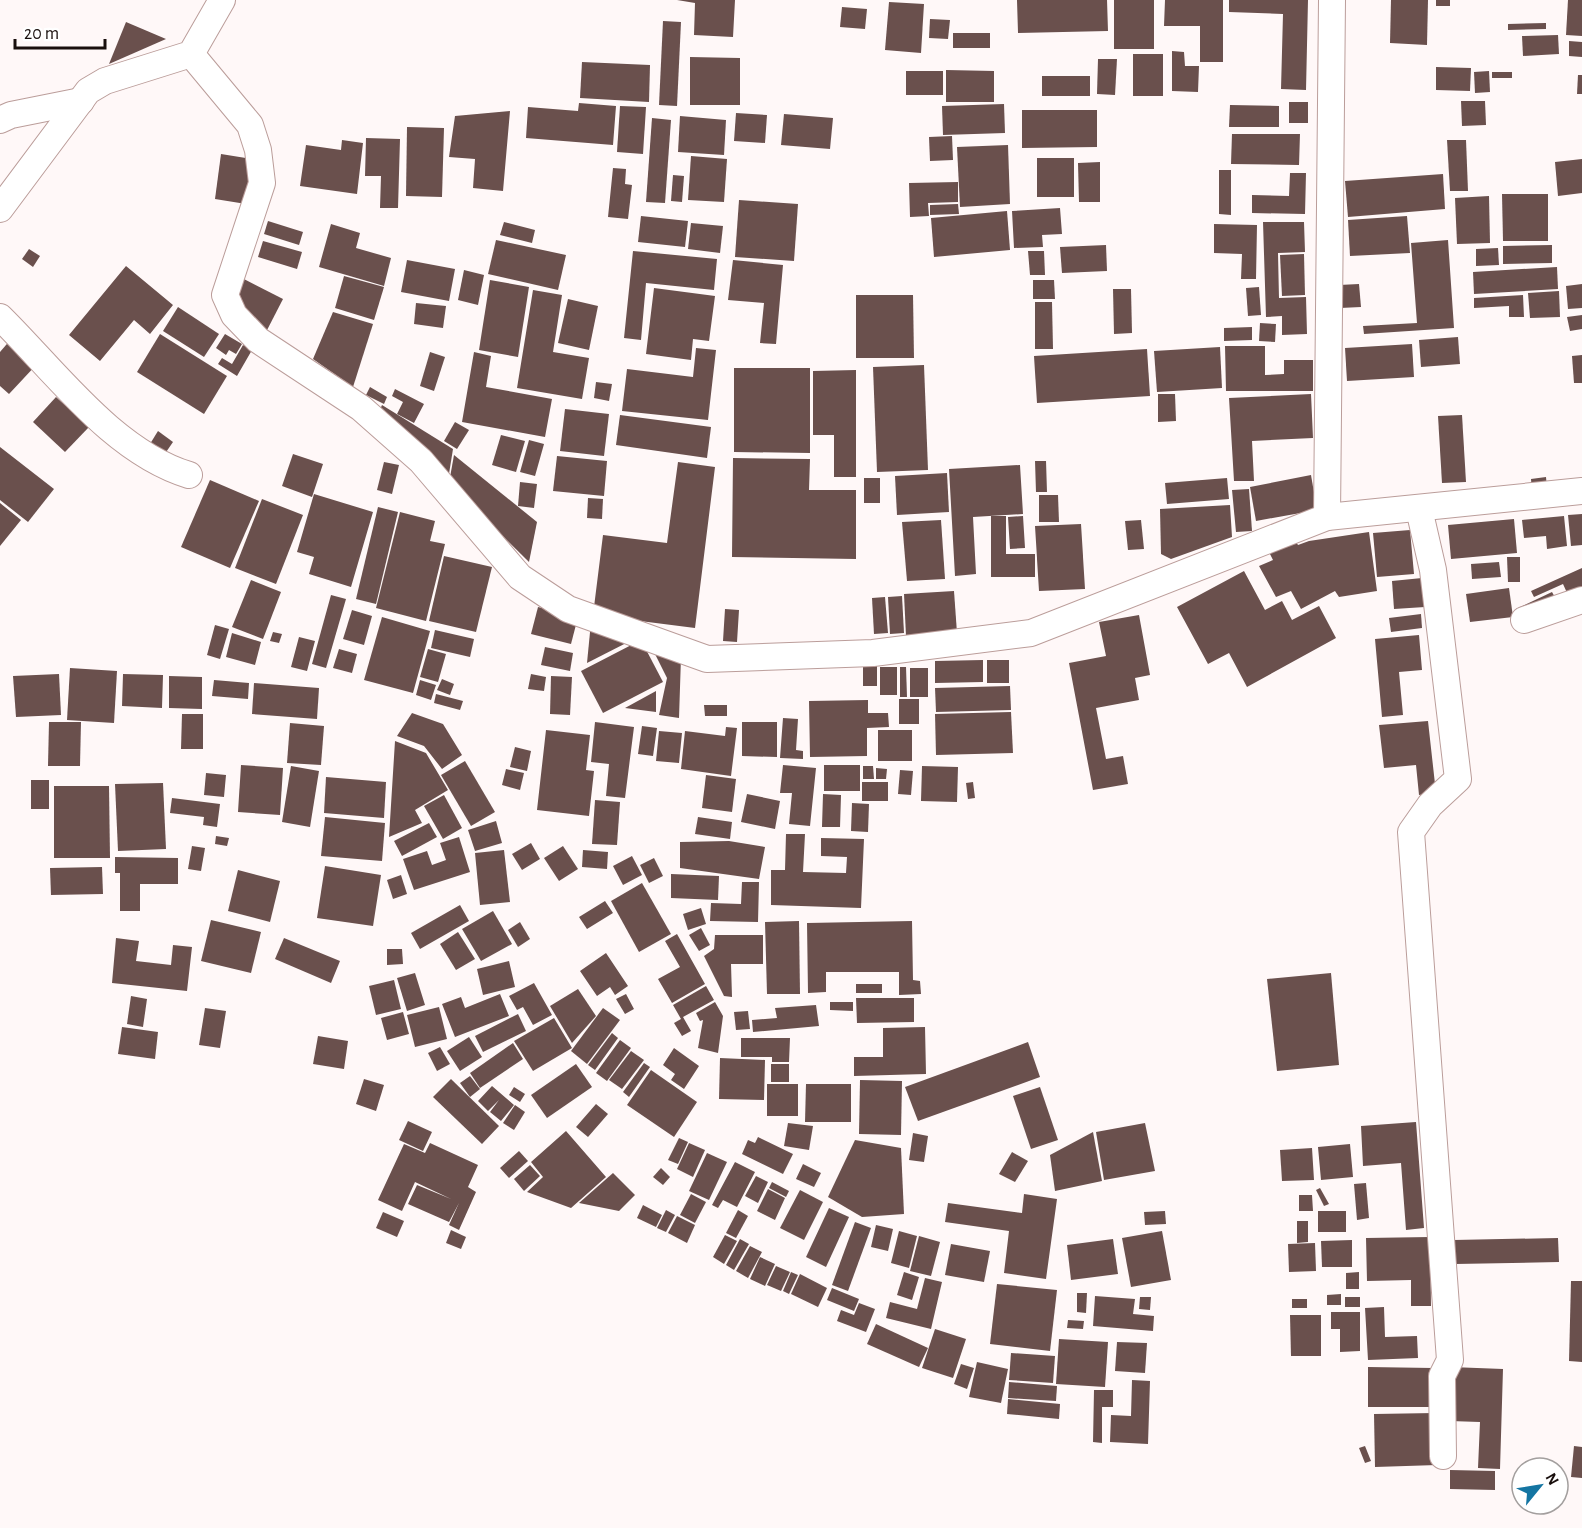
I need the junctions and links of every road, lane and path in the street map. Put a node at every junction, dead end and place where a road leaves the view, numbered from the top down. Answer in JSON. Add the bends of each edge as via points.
{"nodes":[{"id":1,"x":222,"y":0,"type":"edge"},
{"id":2,"x":1332,"y":0,"type":"edge"},
{"id":3,"x":191,"y":54,"type":"junction"},
{"id":4,"x":81,"y":101,"type":"junction"},
{"id":5,"x":0,"y":120,"type":"edge"},
{"id":6,"x":0,"y":209,"type":"edge"},
{"id":7,"x":0,"y":317,"type":"edge"},
{"id":8,"x":189,"y":475,"type":"dead end"},
{"id":9,"x":1582,"y":491,"type":"edge"},
{"id":10,"x":1419,"y":509,"type":"junction"},
{"id":11,"x":1328,"y":517,"type":"junction"},
{"id":12,"x":1582,"y":600,"type":"edge"},
{"id":13,"x":1524,"y":620,"type":"dead end"},
{"id":14,"x":1443,"y":1456,"type":"dead end"}],
"edges":[{"from":1,"to":3,"type":"street"},
{"from":2,"to":11,"type":"street"},
{"from":3,"to":4,"type":"street","via":[[105,81],[88,91]]},
{"from":3,"to":11,"type":"street","via":[[250,125],[258,150],[262,183],[225,296],[234,315],[258,340],[360,408],[421,461],[520,577],[568,609],[707,659],[884,652],[1031,633]]},
{"from":4,"to":5,"type":"street"},
{"from":4,"to":6,"type":"street"},
{"from":7,"to":8,"type":"street","via":[[101,422],[166,468]]},
{"from":9,"to":10,"type":"street"},
{"from":10,"to":11,"type":"street"},
{"from":10,"to":14,"type":"street","via":[[1434,570],[1458,779],[1430,805],[1411,832],[1450,1360],[1442,1376]]},
{"from":12,"to":13,"type":"street"}]}
